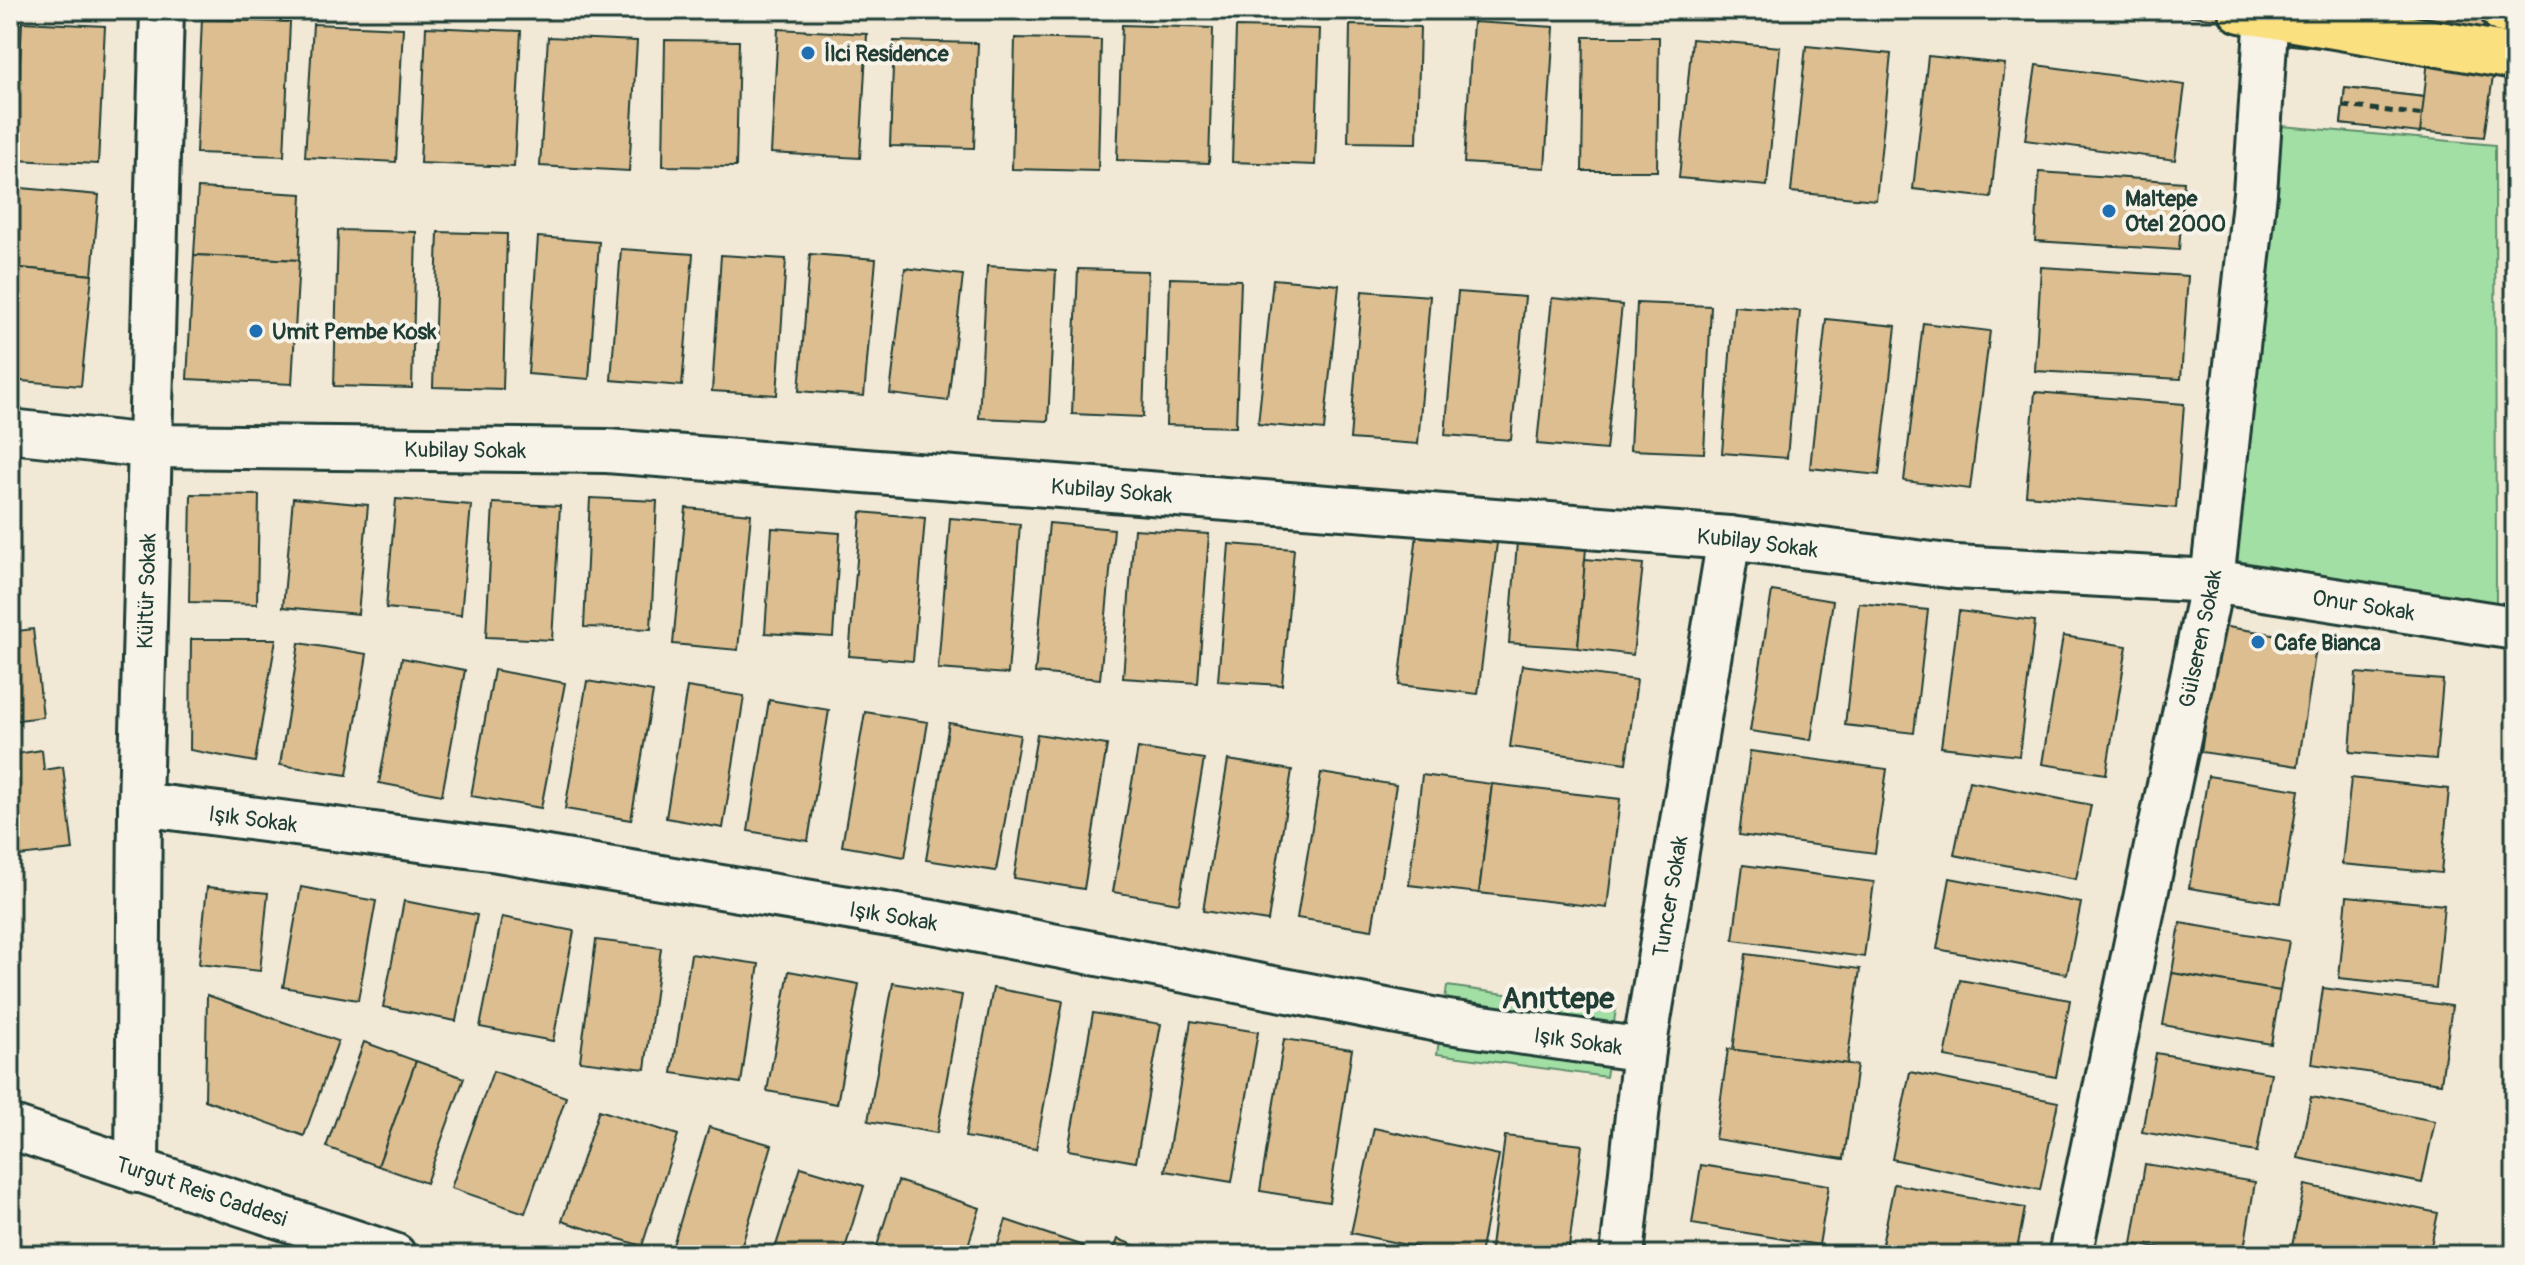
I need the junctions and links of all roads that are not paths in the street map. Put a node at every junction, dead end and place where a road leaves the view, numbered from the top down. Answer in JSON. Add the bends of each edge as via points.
{"nodes":[{"id":1,"x":162,"y":10,"type":"edge"},
{"id":2,"x":2503,"y":10,"type":"edge"},
{"id":3,"x":2254,"y":12,"type":"edge"},
{"id":4,"x":2515,"y":12,"type":"edge"},
{"id":5,"x":2515,"y":57,"type":"edge"},
{"id":6,"x":10,"y":431,"type":"edge"},
{"id":7,"x":148,"y":446,"type":"junction"},
{"id":8,"x":1729,"y":538,"type":"junction"},
{"id":9,"x":2212,"y":581,"type":"junction"},
{"id":10,"x":2514,"y":632,"type":"edge"},
{"id":11,"x":140,"y":804,"type":"junction"},
{"id":12,"x":1644,"y":1050,"type":"junction"},
{"id":13,"x":12,"y":1122,"type":"edge"},
{"id":14,"x":137,"y":1171,"type":"junction"},
{"id":15,"x":394,"y":1255,"type":"edge"},
{"id":16,"x":1622,"y":1255,"type":"edge"},
{"id":17,"x":2070,"y":1255,"type":"edge"}],
"edges":[{"from":1,"to":7,"type":"street","name":"Kültür Sokak"},
{"from":2,"to":4,"type":"main road"},
{"from":3,"to":5,"type":"main road"},
{"from":3,"to":9,"type":"street","name":"Gülseren Sokak","via":[[2255,193]]},
{"from":6,"to":7,"type":"street","name":"Kubilay Sokak"},
{"from":7,"to":8,"type":"street","name":"Kubilay Sokak","via":[[607,451]]},
{"from":7,"to":11,"type":"street","name":"Kültür Sokak"},
{"from":8,"to":9,"type":"street","name":"Kubilay Sokak","via":[[1956,567]]},
{"from":8,"to":12,"type":"street","name":"Tuncer Sokak"},
{"from":9,"to":10,"type":"street","name":"Onur Sokak"},
{"from":9,"to":17,"type":"street","name":"Gülseren Sokak"},
{"from":11,"to":12,"type":"street","name":"Işık Sokak","via":[[498,850],[938,923],[1448,1022]]},
{"from":11,"to":14,"type":"street","name":"Kültür Sokak"},
{"from":12,"to":16,"type":"street","name":"Tuncer Sokak"},
{"from":13,"to":14,"type":"street","name":"Turgut Reis Caddesi"},
{"from":14,"to":15,"type":"street","name":"Turgut Reis Caddesi"}]}
